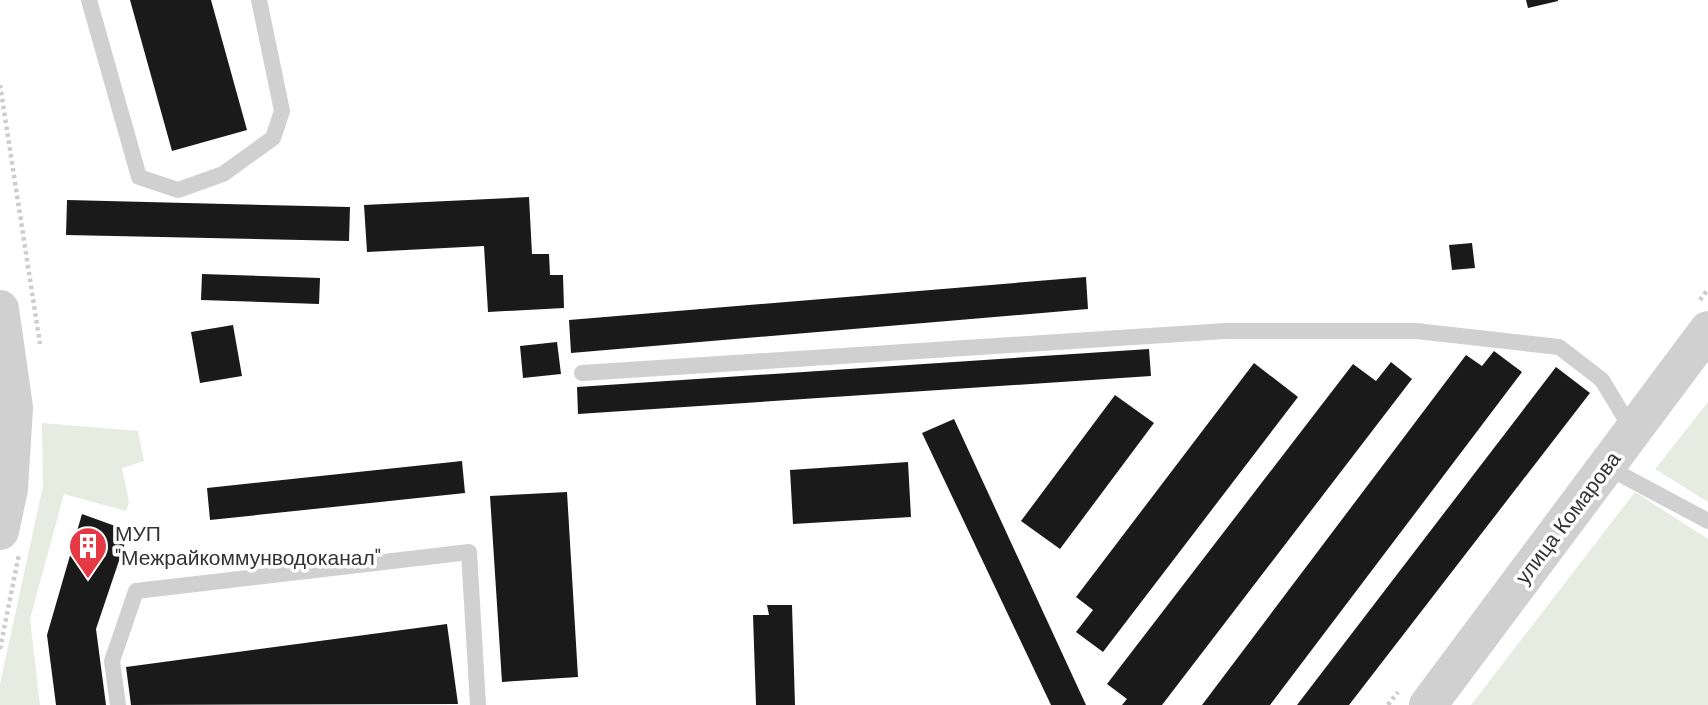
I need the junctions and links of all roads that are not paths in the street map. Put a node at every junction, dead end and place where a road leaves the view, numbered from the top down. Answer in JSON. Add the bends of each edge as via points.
{"nodes":[{"id":1,"x":89,"y":0,"type":"edge"},
{"id":2,"x":259,"y":0,"type":"edge"},
{"id":3,"x":1,"y":320,"type":"edge"},
{"id":4,"x":1708,"y":330,"type":"edge"},
{"id":5,"x":582,"y":373,"type":"dead end"},
{"id":6,"x":7,"y":409,"type":"edge"},
{"id":7,"x":1633,"y":432,"type":"junction"},
{"id":8,"x":1607,"y":467,"type":"junction"},
{"id":9,"x":4,"y":490,"type":"edge"},
{"id":10,"x":1708,"y":521,"type":"edge"},
{"id":11,"x":0,"y":531,"type":"edge"},
{"id":12,"x":118,"y":705,"type":"edge"},
{"id":13,"x":478,"y":705,"type":"edge"},
{"id":14,"x":1428,"y":705,"type":"edge"}],
"edges":[{"from":1,"to":2,"type":"lane","via":[[139,177],[178,190],[223,174],[272,138],[282,111]]},
{"from":3,"to":6,"type":"street"},
{"from":4,"to":7,"type":"street","name":"улица Комарова"},
{"from":5,"to":7,"type":"lane","via":[[1225,331],[1416,331],[1559,347],[1602,380]]},
{"from":6,"to":9,"type":"street"},
{"from":7,"to":8,"type":"street","name":"улица Комарова"},
{"from":8,"to":10,"type":"lane"},
{"from":8,"to":14,"type":"street","name":"улица Комарова"},
{"from":9,"to":11,"type":"street"},
{"from":12,"to":13,"type":"lane","via":[[111,661],[136,592],[469,552]]}]}
